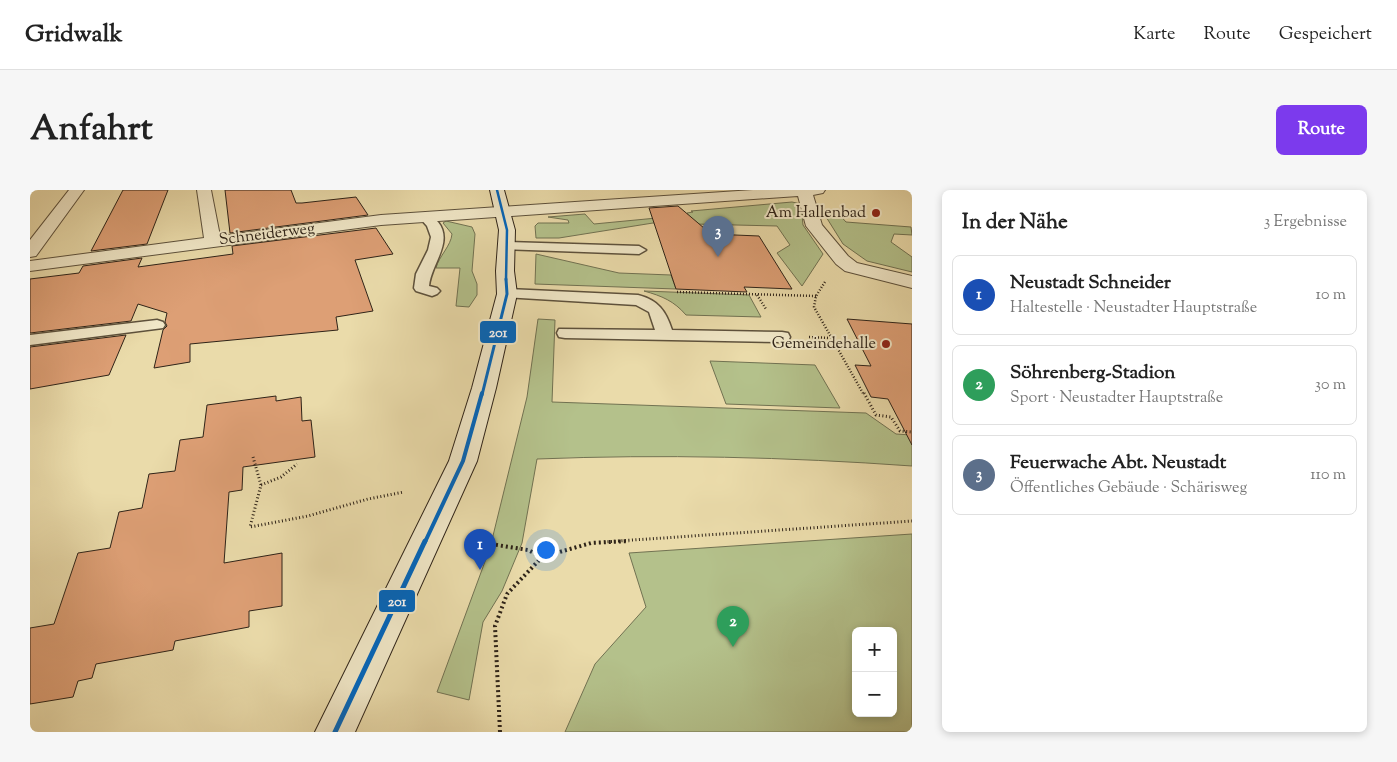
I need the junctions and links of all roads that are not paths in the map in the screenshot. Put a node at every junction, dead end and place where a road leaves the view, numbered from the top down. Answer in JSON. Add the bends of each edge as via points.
{"nodes":[{"id":1,"x":77,"y":190,"type":"edge"},
{"id":2,"x":204,"y":190,"type":"edge"},
{"id":3,"x":809,"y":190,"type":"edge"},
{"id":4,"x":501,"y":201,"type":"edge"},
{"id":5,"x":425,"y":217,"type":"junction"},
{"id":6,"x":213,"y":242,"type":"junction"},
{"id":7,"x":506,"y":246,"type":"junction"},
{"id":8,"x":639,"y":250,"type":"dead end"},
{"id":9,"x":30,"y":252,"type":"edge"},
{"id":10,"x":30,"y":266,"type":"edge"},
{"id":11,"x":912,"y":282,"type":"edge"},
{"id":12,"x":432,"y":291,"type":"dead end"},
{"id":13,"x":507,"y":294,"type":"junction"},
{"id":14,"x":157,"y":325,"type":"dead end"},
{"id":15,"x":565,"y":333,"type":"dead end"},
{"id":16,"x":665,"y":334,"type":"junction"},
{"id":17,"x":782,"y":337,"type":"dead end"},
{"id":18,"x":30,"y":340,"type":"edge"},
{"id":19,"x":336,"y":732,"type":"edge"}],
"edges":[{"from":1,"to":9,"type":"street"},
{"from":2,"to":6,"type":"street"},
{"from":3,"to":4,"type":"street","name":"Schneiderweg"},
{"from":3,"to":11,"type":"street","via":[[814,226],[842,260],[865,272]]},
{"from":4,"to":5,"type":"street","name":"Schneiderweg"},
{"from":4,"to":7,"type":"street"},
{"from":5,"to":6,"type":"street","name":"Schneiderweg"},
{"from":5,"to":12,"type":"lane","via":[[439,234],[436,248],[422,274],[422,288]]},
{"from":6,"to":10,"type":"street","name":"Schneiderweg"},
{"from":7,"to":8,"type":"lane"},
{"from":7,"to":13,"type":"street"},
{"from":13,"to":16,"type":"lane","via":[[638,300],[658,311]]},
{"from":13,"to":19,"type":"street","via":[[463,461]]},
{"from":14,"to":18,"type":"lane"},
{"from":15,"to":16,"type":"lane"},
{"from":16,"to":17,"type":"lane"}]}
